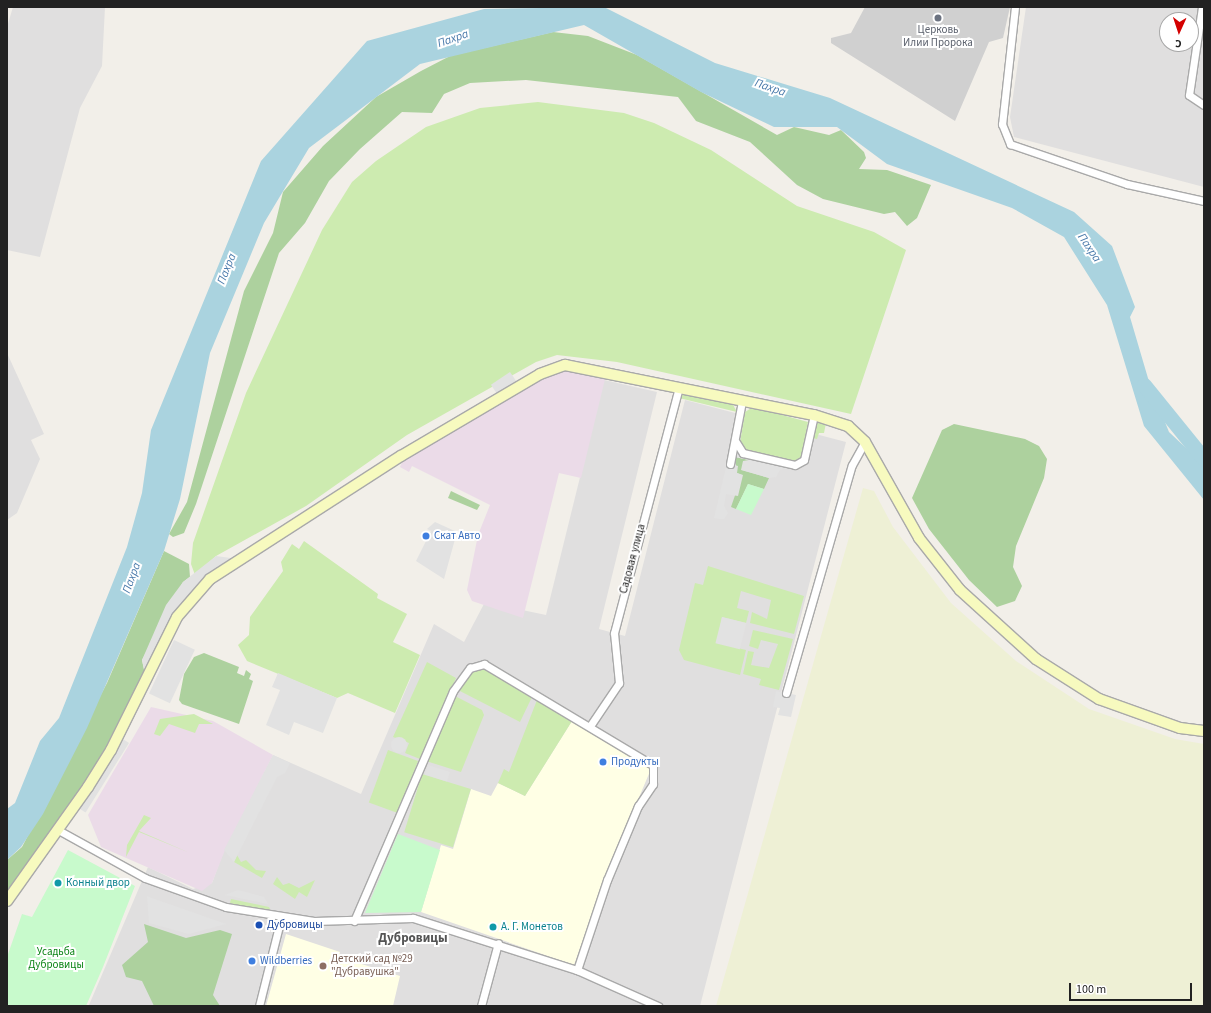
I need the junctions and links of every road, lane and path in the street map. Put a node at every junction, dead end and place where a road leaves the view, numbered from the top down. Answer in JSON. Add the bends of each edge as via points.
{"nodes":[{"id":1,"x":1014,"y":7,"type":"edge"},
{"id":2,"x":1202,"y":7,"type":"edge"},
{"id":3,"x":1204,"y":105,"type":"edge"},
{"id":4,"x":1204,"y":201,"type":"edge"},
{"id":5,"x":679,"y":387,"type":"junction"},
{"id":6,"x":742,"y":401,"type":"junction"},
{"id":7,"x":814,"y":416,"type":"junction"},
{"id":8,"x":736,"y":442,"type":"junction"},
{"id":9,"x":865,"y":442,"type":"junction"},
{"id":10,"x":730,"y":464,"type":"dead end"},
{"id":11,"x":786,"y":693,"type":"dead end"},
{"id":12,"x":590,"y":726,"type":"junction"},
{"id":13,"x":1204,"y":731,"type":"edge"},
{"id":14,"x":60,"y":831,"type":"junction"},
{"id":15,"x":7,"y":901,"type":"edge"},
{"id":16,"x":281,"y":918,"type":"junction"},
{"id":17,"x":354,"y":920,"type":"junction"},
{"id":18,"x":498,"y":943,"type":"junction"},
{"id":19,"x":577,"y":970,"type":"junction"},
{"id":20,"x":259,"y":1006,"type":"edge"},
{"id":21,"x":481,"y":1006,"type":"edge"},
{"id":22,"x":658,"y":1006,"type":"edge"}],
"edges":[{"from":1,"to":4,"type":"street","via":[[1002,124],[1010,144],[1127,184]]},
{"from":2,"to":3,"type":"street","via":[[1189,95]]},
{"from":5,"to":6,"type":"main road"},
{"from":5,"to":12,"type":"street","name":"Садовая улица","via":[[614,633],[619,683]]},
{"from":5,"to":14,"type":"main road","via":[[583,366],[554,367],[401,456],[224,568],[198,590],[177,616],[111,750]]},
{"from":6,"to":7,"type":"main road"},
{"from":6,"to":8,"type":"street"},
{"from":7,"to":8,"type":"street","via":[[804,460],[795,465],[743,453]]},
{"from":7,"to":9,"type":"main road","via":[[848,426]]},
{"from":8,"to":10,"type":"street"},
{"from":9,"to":11,"type":"street","via":[[852,465]]},
{"from":9,"to":13,"type":"main road","via":[[919,538],[960,590],[1036,659],[1099,699],[1180,728]]},
{"from":12,"to":17,"type":"street","via":[[496,668],[484,664],[470,668],[452,691]]},
{"from":12,"to":19,"type":"street","via":[[645,758],[653,765],[656,774],[638,806],[608,880]]},
{"from":14,"to":15,"type":"main road"},
{"from":14,"to":16,"type":"street","via":[[127,870],[171,890],[226,907]]},
{"from":16,"to":17,"type":"street"},
{"from":16,"to":20,"type":"street"},
{"from":17,"to":18,"type":"street","via":[[412,918]]},
{"from":18,"to":19,"type":"street"},
{"from":18,"to":21,"type":"street"},
{"from":19,"to":22,"type":"street"}]}
